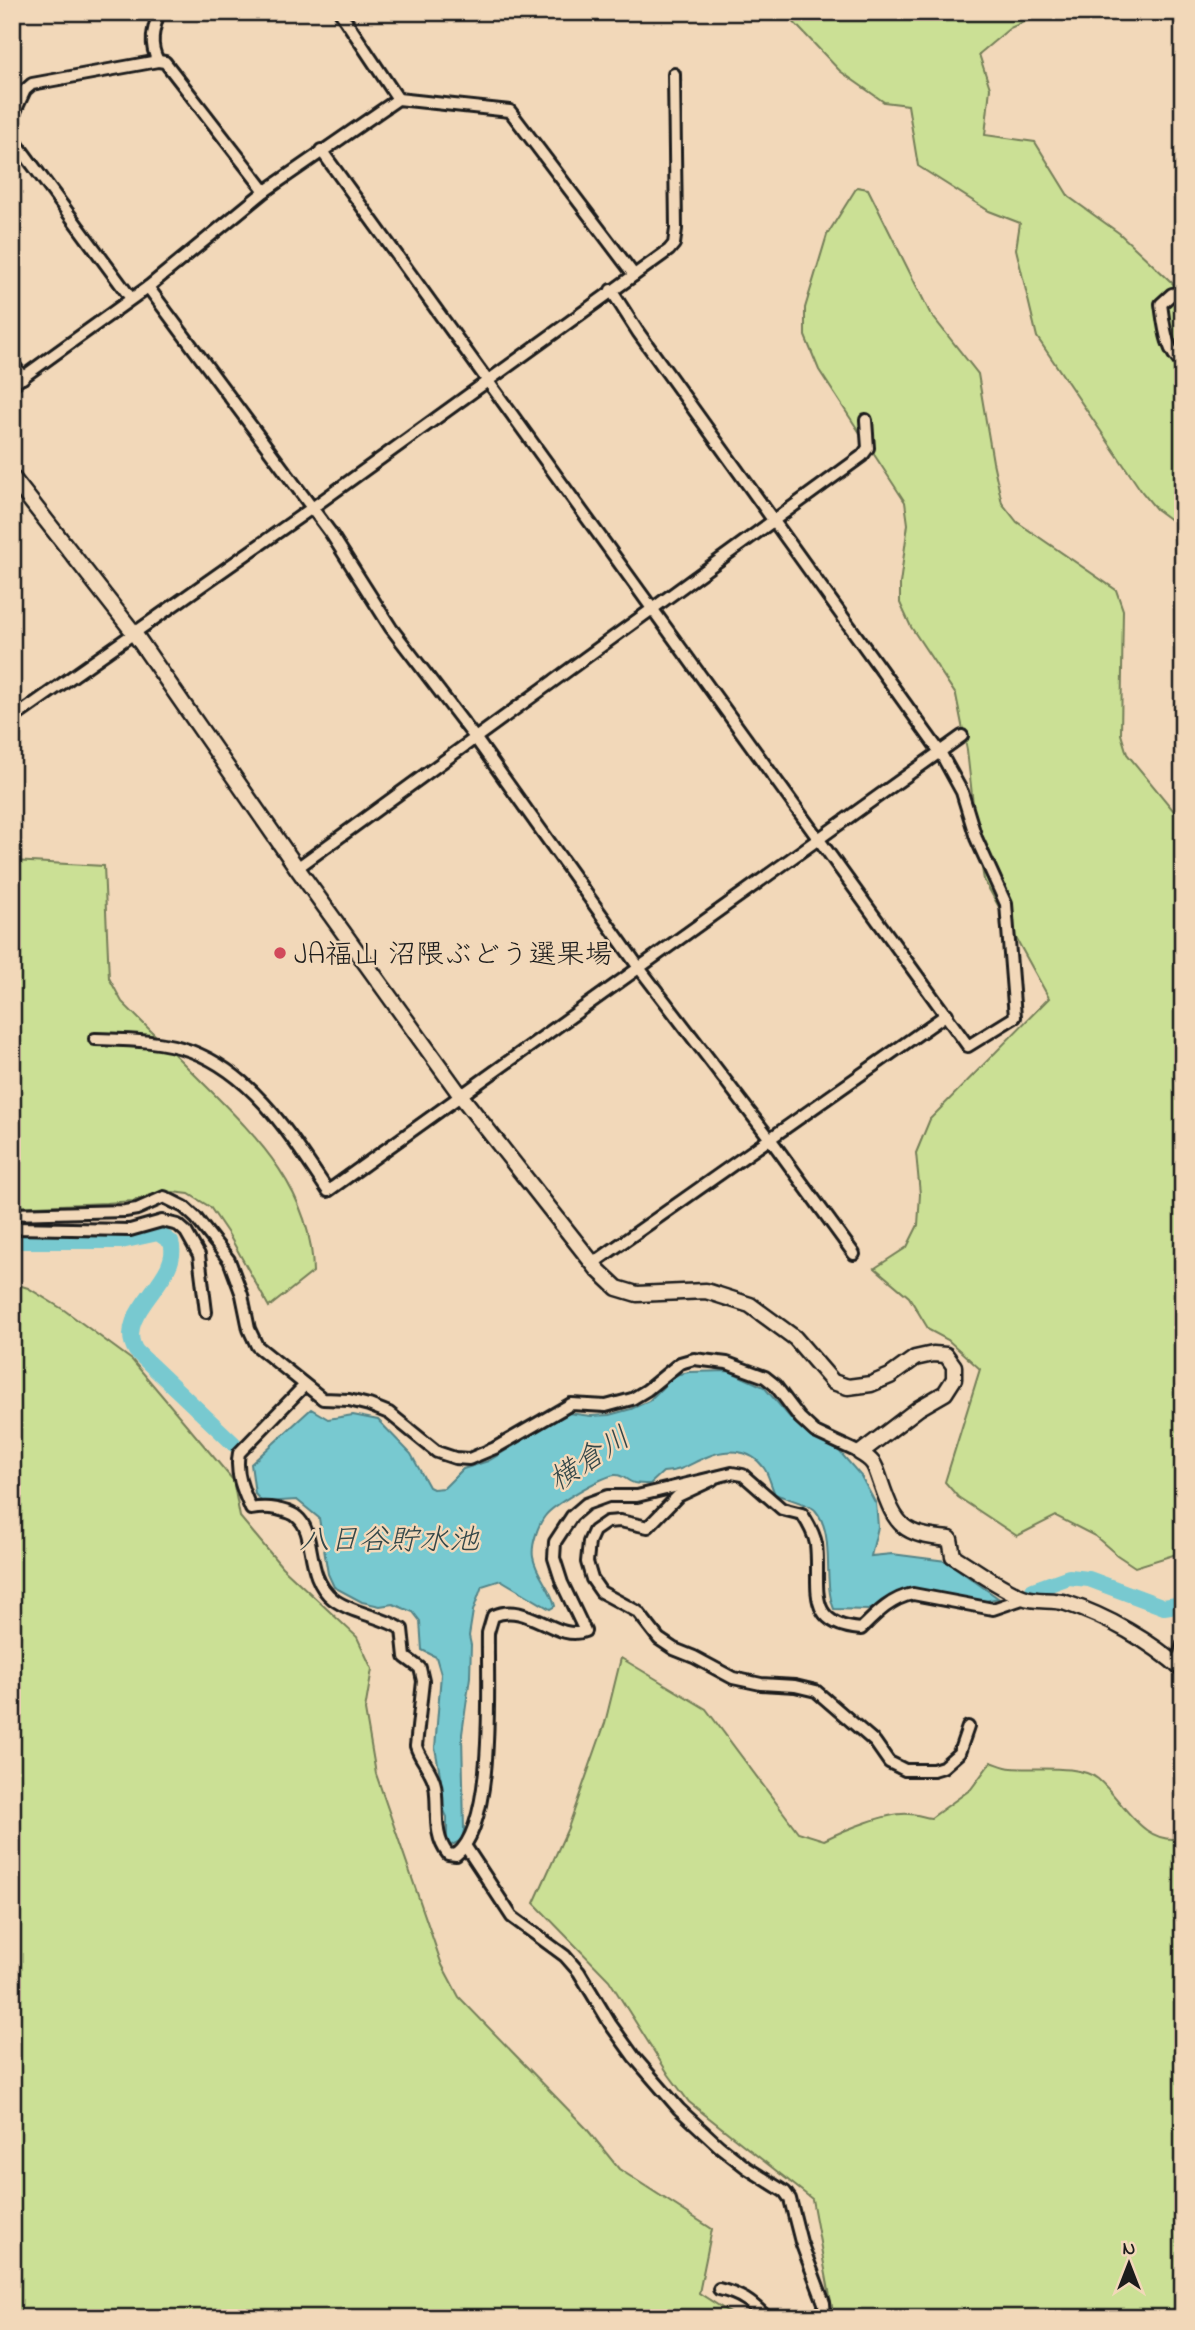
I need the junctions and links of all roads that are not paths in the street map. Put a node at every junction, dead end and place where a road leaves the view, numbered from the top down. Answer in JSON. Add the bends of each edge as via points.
{"nodes":[{"id":1,"x":159,"y":12,"type":"edge"},
{"id":2,"x":340,"y":12,"type":"edge"},
{"id":3,"x":158,"y":61,"type":"junction"},
{"id":4,"x":674,"y":74,"type":"dead end"},
{"id":5,"x":398,"y":99,"type":"junction"},
{"id":6,"x":12,"y":118,"type":"edge"},
{"id":7,"x":12,"y":137,"type":"edge"},
{"id":8,"x":321,"y":150,"type":"junction"},
{"id":9,"x":265,"y":191,"type":"junction"},
{"id":10,"x":634,"y":275,"type":"junction"},
{"id":11,"x":148,"y":287,"type":"junction"},
{"id":12,"x":611,"y":290,"type":"junction"},
{"id":13,"x":1183,"y":292,"type":"edge"},
{"id":14,"x":130,"y":298,"type":"junction"},
{"id":15,"x":12,"y":362,"type":"edge"},
{"id":16,"x":1183,"y":364,"type":"edge"},
{"id":17,"x":23,"y":378,"type":"junction"},
{"id":18,"x":488,"y":382,"type":"junction"},
{"id":19,"x":12,"y":385,"type":"edge"},
{"id":20,"x":866,"y":420,"type":"dead end"},
{"id":21,"x":12,"y":477,"type":"edge"},
{"id":22,"x":312,"y":508,"type":"junction"},
{"id":23,"x":774,"y":522,"type":"junction"},
{"id":24,"x":653,"y":610,"type":"junction"},
{"id":25,"x":134,"y":633,"type":"junction"},
{"id":26,"x":12,"y":719,"type":"edge"},
{"id":27,"x":962,"y":736,"type":"dead end"},
{"id":28,"x":476,"y":739,"type":"junction"},
{"id":29,"x":940,"y":752,"type":"junction"},
{"id":30,"x":819,"y":838,"type":"junction"},
{"id":31,"x":297,"y":868,"type":"junction"},
{"id":32,"x":640,"y":969,"type":"junction"},
{"id":33,"x":947,"y":1014,"type":"junction"},
{"id":34,"x":95,"y":1039,"type":"dead end"},
{"id":35,"x":461,"y":1096,"type":"junction"},
{"id":36,"x":771,"y":1140,"type":"junction"},
{"id":37,"x":12,"y":1214,"type":"edge"},
{"id":38,"x":12,"y":1228,"type":"edge"},
{"id":39,"x":854,"y":1254,"type":"dead end"},
{"id":40,"x":592,"y":1264,"type":"junction"},
{"id":41,"x":206,"y":1312,"type":"dead end"},
{"id":42,"x":305,"y":1385,"type":"junction"},
{"id":43,"x":860,"y":1453,"type":"junction"},
{"id":44,"x":724,"y":1474,"type":"junction"},
{"id":45,"x":1025,"y":1598,"type":"junction"},
{"id":46,"x":1183,"y":1644,"type":"edge"},
{"id":47,"x":1180,"y":1667,"type":"edge"},
{"id":48,"x":968,"y":1727,"type":"dead end"},
{"id":49,"x":466,"y":1847,"type":"junction"},
{"id":50,"x":719,"y":2289,"type":"dead end"},
{"id":51,"x":767,"y":2318,"type":"edge"},
{"id":52,"x":825,"y":2318,"type":"edge"}],
"edges":[{"from":1,"to":3,"type":"street","via":[[152,34]]},
{"from":2,"to":5,"type":"street"},
{"from":3,"to":6,"type":"street","via":[[32,84]]},
{"from":3,"to":9,"type":"street","via":[[165,62]]},
{"from":4,"to":10,"type":"street","via":[[677,229],[669,250]]},
{"from":5,"to":8,"type":"street"},
{"from":5,"to":10,"type":"street","via":[[510,111]]},
{"from":7,"to":14,"type":"street"},
{"from":8,"to":9,"type":"street"},
{"from":8,"to":18,"type":"street"},
{"from":9,"to":11,"type":"street"},
{"from":10,"to":12,"type":"street"},
{"from":11,"to":14,"type":"street"},
{"from":11,"to":22,"type":"street"},
{"from":12,"to":18,"type":"street"},
{"from":12,"to":23,"type":"street"},
{"from":13,"to":16,"type":"street","via":[[1172,294],[1161,304],[1172,352]]},
{"from":14,"to":17,"type":"street"},
{"from":15,"to":17,"type":"street"},
{"from":17,"to":19,"type":"street"},
{"from":18,"to":22,"type":"street"},
{"from":18,"to":24,"type":"street"},
{"from":20,"to":23,"type":"street","via":[[868,448],[862,456]]},
{"from":21,"to":25,"type":"street"},
{"from":22,"to":25,"type":"street"},
{"from":22,"to":28,"type":"street","via":[[391,628]]},
{"from":23,"to":24,"type":"street"},
{"from":23,"to":29,"type":"street"},
{"from":24,"to":28,"type":"street"},
{"from":24,"to":30,"type":"street"},
{"from":25,"to":26,"type":"street"},
{"from":25,"to":31,"type":"street"},
{"from":27,"to":29,"type":"street"},
{"from":28,"to":31,"type":"street"},
{"from":28,"to":32,"type":"street"},
{"from":29,"to":30,"type":"street"},
{"from":29,"to":33,"type":"street","via":[[962,792],[976,838],[1006,904],[1015,1017],[968,1046]]},
{"from":30,"to":32,"type":"street"},
{"from":30,"to":33,"type":"street"},
{"from":31,"to":35,"type":"street"},
{"from":32,"to":35,"type":"street"},
{"from":32,"to":36,"type":"street"},
{"from":33,"to":36,"type":"street"},
{"from":34,"to":35,"type":"street","via":[[162,1044],[209,1059],[233,1074],[291,1136],[328,1191]]},
{"from":35,"to":40,"type":"street"},
{"from":36,"to":39,"type":"street"},
{"from":36,"to":40,"type":"street"},
{"from":37,"to":42,"type":"street","via":[[125,1211],[164,1197],[184,1207],[229,1260],[257,1346]]},
{"from":38,"to":41,"type":"street","via":[[130,1230],[162,1221],[178,1226],[186,1231],[199,1255]]},
{"from":40,"to":43,"type":"street","via":[[617,1288],[637,1294],[706,1291],[750,1305],[795,1338],[833,1382],[848,1387],[890,1376],[915,1358],[946,1355],[954,1366],[954,1380],[945,1393]]},
{"from":42,"to":43,"type":"street","via":[[324,1399],[359,1402],[389,1413],[437,1452],[469,1459],[571,1404],[606,1406],[632,1399],[680,1363],[694,1359],[727,1363],[765,1377],[815,1432]]},
{"from":42,"to":49,"type":"street","via":[[239,1452],[240,1483],[251,1509],[262,1506],[298,1517],[307,1535],[314,1571],[333,1599],[402,1629],[405,1657],[420,1668],[423,1681],[416,1746],[432,1774],[442,1846],[456,1855]]},
{"from":43,"to":45,"type":"street","via":[[873,1461],[897,1522],[908,1531],[950,1539],[953,1556]]},
{"from":44,"to":45,"type":"street","via":[[743,1475],[782,1509],[802,1514],[816,1542],[816,1590],[823,1613],[840,1627],[861,1629],[880,1610],[913,1594],[993,1609]]},
{"from":44,"to":48,"type":"street","via":[[678,1496],[648,1527],[620,1521],[607,1522],[594,1531],[587,1562],[601,1592],[638,1612],[659,1639],[674,1649],[733,1678],[816,1691],[875,1742],[889,1762],[905,1770],[943,1767],[959,1753]]},
{"from":44,"to":49,"type":"street","via":[[637,1496],[608,1496],[586,1504],[572,1516],[555,1542],[554,1558],[585,1631],[560,1629],[517,1612],[493,1616],[488,1633],[485,1782]]},
{"from":45,"to":47,"type":"street","via":[[1063,1601],[1079,1608],[1160,1651]]},
{"from":46,"to":47,"type":"street"},
{"from":49,"to":52,"type":"street","via":[[512,1917],[579,1972],[634,2057],[679,2109],[747,2168],[785,2192],[824,2303]]},
{"from":50,"to":51,"type":"street","via":[[745,2298]]}]}
